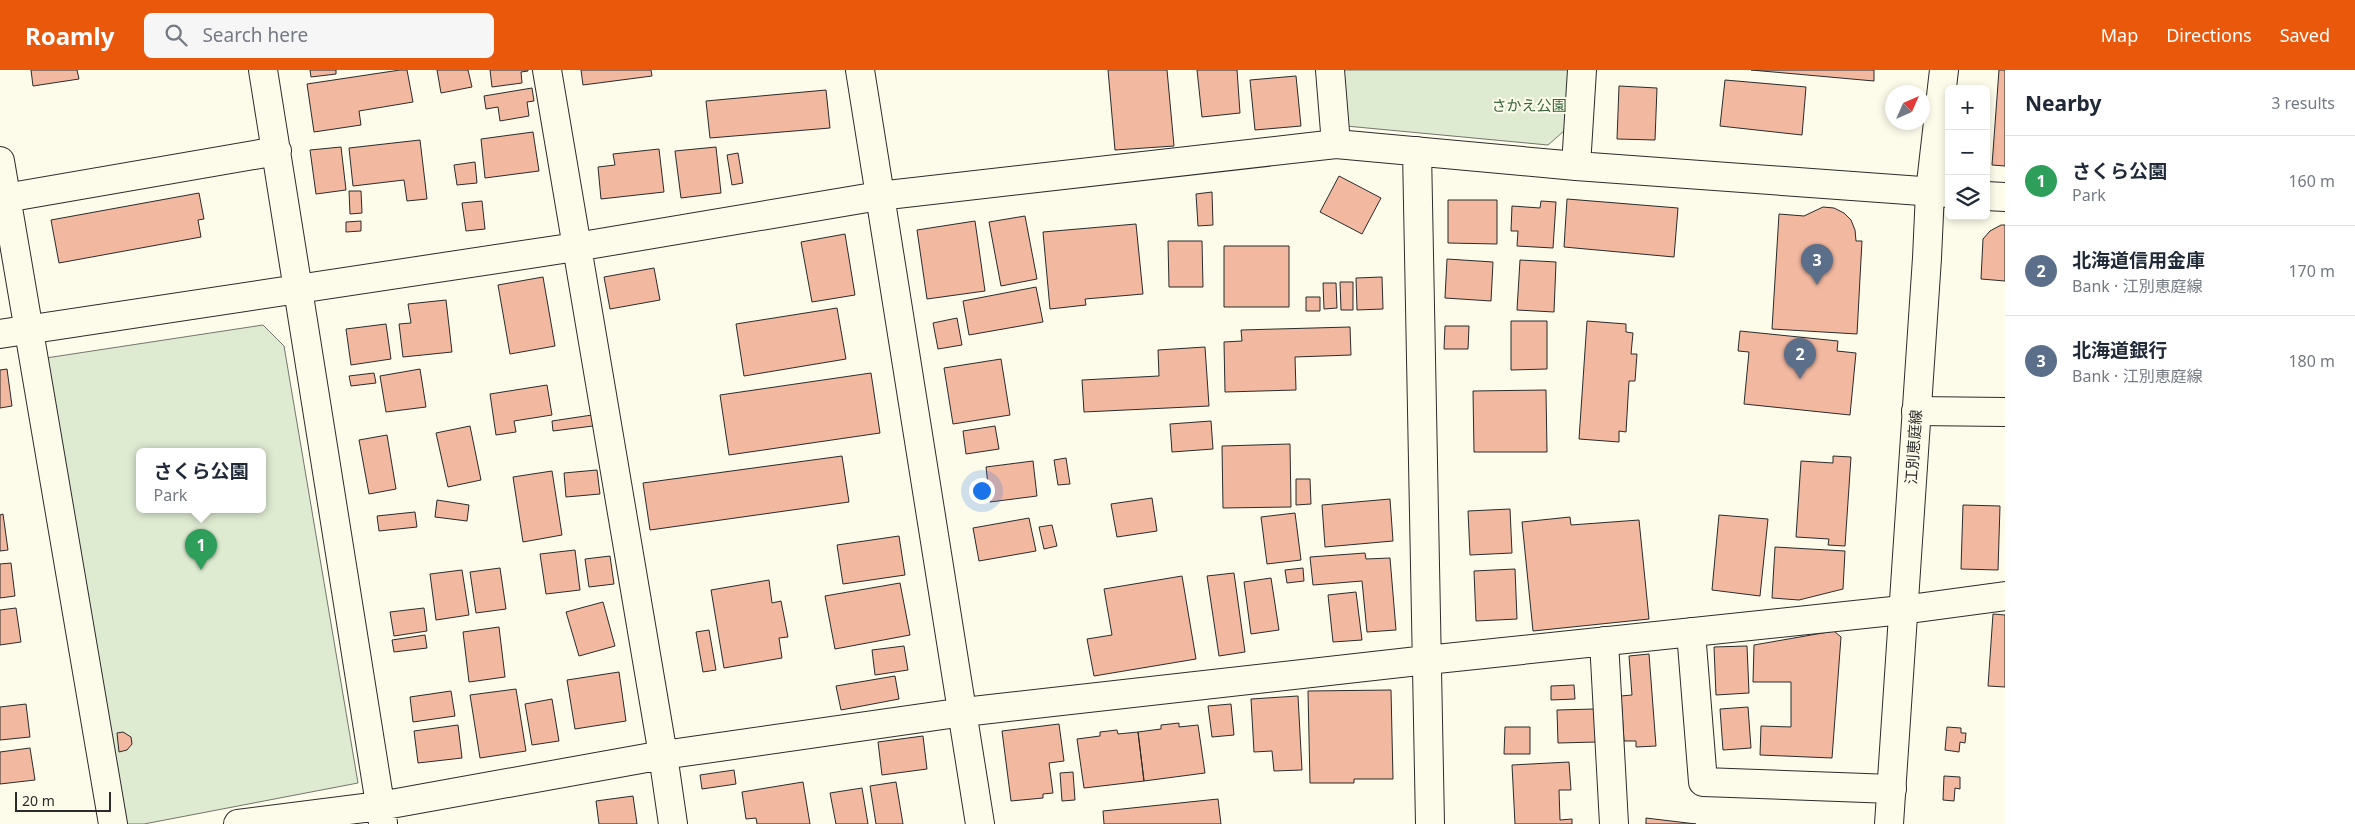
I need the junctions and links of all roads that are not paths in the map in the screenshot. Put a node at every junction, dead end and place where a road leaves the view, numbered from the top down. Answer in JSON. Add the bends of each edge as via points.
{"nodes":[{"id":1,"x":264,"y":70,"type":"edge"},
{"id":2,"x":547,"y":70,"type":"edge"},
{"id":3,"x":860,"y":70,"type":"edge"},
{"id":4,"x":1330,"y":70,"type":"edge"},
{"id":5,"x":1582,"y":70,"type":"edge"},
{"id":6,"x":1944,"y":70,"type":"edge"},
{"id":7,"x":1336,"y":144,"type":"junction"},
{"id":8,"x":277,"y":151,"type":"junction"},
{"id":9,"x":1417,"y":152,"type":"junction"},
{"id":10,"x":0,"y":161,"type":"edge"},
{"id":11,"x":1576,"y":166,"type":"junction"},
{"id":12,"x":1939,"y":192,"type":"edge"},
{"id":13,"x":879,"y":196,"type":"junction"},
{"id":14,"x":1990,"y":196,"type":"edge"},
{"id":15,"x":2005,"y":197,"type":"edge"},
{"id":16,"x":3,"y":198,"type":"edge"},
{"id":17,"x":576,"y":247,"type":"junction"},
{"id":18,"x":299,"y":288,"type":"junction"},
{"id":19,"x":27,"y":331,"type":"junction"},
{"id":20,"x":0,"y":334,"type":"edge"},
{"id":21,"x":1916,"y":411,"type":"junction"},
{"id":22,"x":2005,"y":412,"type":"edge"},
{"id":23,"x":2005,"y":596,"type":"edge"},
{"id":24,"x":1902,"y":610,"type":"junction"},
{"id":25,"x":1691,"y":632,"type":"junction"},
{"id":26,"x":1604,"y":641,"type":"junction"},
{"id":27,"x":1427,"y":660,"type":"junction"},
{"id":28,"x":964,"y":712,"type":"junction"},
{"id":29,"x":663,"y":755,"type":"junction"},
{"id":30,"x":1892,"y":789,"type":"junction"},
{"id":31,"x":382,"y":815,"type":"edge"},
{"id":32,"x":113,"y":824,"type":"edge"},
{"id":33,"x":238,"y":824,"type":"edge"},
{"id":34,"x":673,"y":824,"type":"edge"},
{"id":35,"x":980,"y":824,"type":"edge"},
{"id":36,"x":1430,"y":824,"type":"edge"},
{"id":37,"x":1614,"y":824,"type":"edge"},
{"id":38,"x":1889,"y":824,"type":"edge"}],
"edges":[{"from":1,"to":8,"type":"street"},
{"from":2,"to":17,"type":"street"},
{"from":3,"to":13,"type":"street"},
{"from":4,"to":7,"type":"street"},
{"from":5,"to":11,"type":"street"},
{"from":6,"to":12,"type":"street","name":"江別恵庭線"},
{"from":7,"to":9,"type":"street"},
{"from":7,"to":13,"type":"street"},
{"from":8,"to":16,"type":"street"},
{"from":8,"to":18,"type":"street"},
{"from":9,"to":11,"type":"street"},
{"from":9,"to":27,"type":"street"},
{"from":10,"to":16,"type":"street"},
{"from":11,"to":12,"type":"street"},
{"from":12,"to":21,"type":"street","name":"江別恵庭線"},
{"from":13,"to":17,"type":"street"},
{"from":13,"to":28,"type":"street"},
{"from":14,"to":15,"type":"street"},
{"from":16,"to":19,"type":"street"},
{"from":17,"to":18,"type":"street"},
{"from":17,"to":29,"type":"street"},
{"from":18,"to":19,"type":"street"},
{"from":18,"to":31,"type":"street"},
{"from":19,"to":20,"type":"street"},
{"from":19,"to":32,"type":"street"},
{"from":21,"to":22,"type":"street"},
{"from":21,"to":24,"type":"street","name":"江別恵庭線"},
{"from":23,"to":24,"type":"street"},
{"from":24,"to":25,"type":"street"},
{"from":24,"to":30,"type":"street","name":"江別恵庭線"},
{"from":25,"to":26,"type":"street"},
{"from":25,"to":30,"type":"street","via":[[1703,782]]},
{"from":26,"to":27,"type":"street"},
{"from":26,"to":37,"type":"street"},
{"from":27,"to":28,"type":"street"},
{"from":27,"to":36,"type":"street"},
{"from":28,"to":29,"type":"street"},
{"from":28,"to":35,"type":"street"},
{"from":29,"to":31,"type":"street"},
{"from":29,"to":34,"type":"street"},
{"from":30,"to":38,"type":"street","name":"江別恵庭線"},
{"from":31,"to":33,"type":"street"}]}
